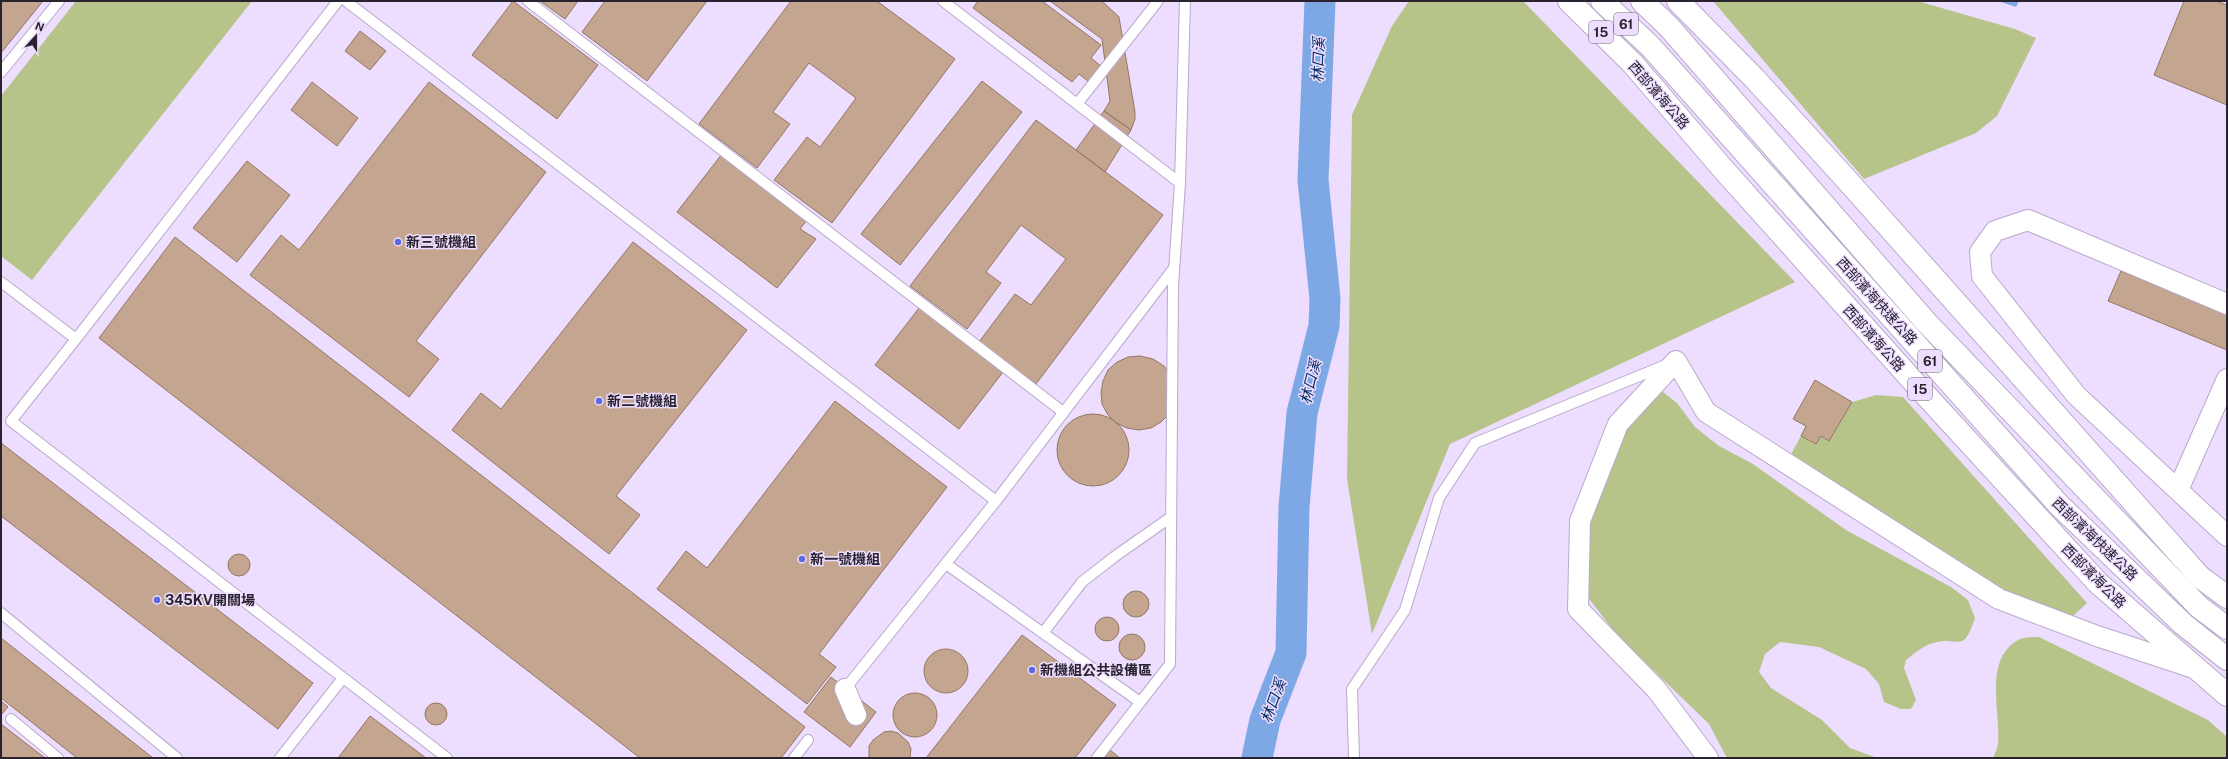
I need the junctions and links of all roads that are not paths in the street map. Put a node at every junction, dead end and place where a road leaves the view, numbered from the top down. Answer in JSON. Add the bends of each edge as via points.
{"nodes":[{"id":1,"x":58,"y":1,"type":"edge"},
{"id":2,"x":338,"y":1,"type":"edge"},
{"id":3,"x":346,"y":1,"type":"edge"},
{"id":4,"x":528,"y":1,"type":"edge"},
{"id":5,"x":943,"y":1,"type":"edge"},
{"id":6,"x":1158,"y":1,"type":"edge"},
{"id":7,"x":1185,"y":1,"type":"edge"},
{"id":8,"x":1569,"y":1,"type":"edge"},
{"id":9,"x":1602,"y":1,"type":"edge"},
{"id":10,"x":1642,"y":1,"type":"edge"},
{"id":11,"x":1678,"y":1,"type":"edge"},
{"id":12,"x":1,"y":72,"type":"edge"},
{"id":13,"x":1077,"y":104,"type":"junction"},
{"id":14,"x":1180,"y":183,"type":"junction"},
{"id":15,"x":1174,"y":268,"type":"junction"},
{"id":16,"x":1,"y":282,"type":"edge"},
{"id":17,"x":2227,"y":304,"type":"edge"},
{"id":18,"x":76,"y":339,"type":"junction"},
{"id":19,"x":1676,"y":361,"type":"junction"},
{"id":20,"x":2227,"y":379,"type":"edge"},
{"id":21,"x":1063,"y":412,"type":"junction"},
{"id":22,"x":2178,"y":490,"type":"dead end"},
{"id":23,"x":996,"y":501,"type":"junction"},
{"id":24,"x":1171,"y":517,"type":"junction"},
{"id":25,"x":2227,"y":536,"type":"edge"},
{"id":26,"x":946,"y":564,"type":"junction"},
{"id":27,"x":2227,"y":596,"type":"edge"},
{"id":28,"x":1,"y":613,"type":"edge"},
{"id":29,"x":2227,"y":628,"type":"edge"},
{"id":30,"x":1043,"y":633,"type":"junction"},
{"id":31,"x":2227,"y":659,"type":"edge"},
{"id":32,"x":2197,"y":669,"type":"junction"},
{"id":33,"x":343,"y":678,"type":"junction"},
{"id":34,"x":845,"y":689,"type":"joint"},
{"id":35,"x":2227,"y":696,"type":"edge"},
{"id":36,"x":1140,"y":702,"type":"junction"},
{"id":37,"x":856,"y":715,"type":"dead end"},
{"id":38,"x":11,"y":719,"type":"dead end"},
{"id":39,"x":808,"y":740,"type":"dead end"},
{"id":40,"x":58,"y":758,"type":"edge"},
{"id":41,"x":177,"y":758,"type":"edge"},
{"id":42,"x":280,"y":758,"type":"edge"},
{"id":43,"x":447,"y":758,"type":"edge"},
{"id":44,"x":794,"y":758,"type":"edge"},
{"id":45,"x":1096,"y":758,"type":"edge"},
{"id":46,"x":1354,"y":758,"type":"edge"},
{"id":47,"x":1708,"y":758,"type":"edge"}],
"edges":[{"from":1,"to":12,"type":"lane"},
{"from":2,"to":18,"type":"lane"},
{"from":3,"to":23,"type":"lane"},
{"from":4,"to":21,"type":"lane"},
{"from":5,"to":13,"type":"lane"},
{"from":6,"to":13,"type":"lane"},
{"from":7,"to":14,"type":"lane"},
{"from":8,"to":32,"type":"main road","name":"西部濱海公路","number":"15","via":[[1632,64],[1900,367],[2098,583]]},
{"from":9,"to":31,"type":"main road","name":"西部濱海快速公路","number":"61","via":[[1650,46],[2060,505],[2183,624]]},
{"from":10,"to":29,"type":"main road","name":"西部濱海快速公路","number":"61","via":[[1670,27],[1926,322],[2199,607]]},
{"from":11,"to":27,"type":"main road","via":[[1755,79],[1846,179],[2200,577]]},
{"from":13,"to":14,"type":"lane"},
{"from":14,"to":15,"type":"lane"},
{"from":15,"to":21,"type":"lane"},
{"from":15,"to":24,"type":"lane"},
{"from":16,"to":18,"type":"lane"},
{"from":17,"to":25,"type":"street","via":[[2028,220],[1995,231],[1980,252],[1982,276],[2076,395]]},
{"from":18,"to":33,"type":"lane","via":[[11,421]]},
{"from":19,"to":32,"type":"street","via":[[1706,412],[1999,599],[2097,636]]},
{"from":19,"to":46,"type":"lane","via":[[1475,443],[1439,498],[1405,610],[1352,689]]},
{"from":19,"to":47,"type":"street","via":[[1618,424],[1580,521],[1578,609],[1656,689]]},
{"from":20,"to":22,"type":"street"},
{"from":21,"to":23,"type":"lane"},
{"from":23,"to":26,"type":"lane"},
{"from":24,"to":30,"type":"lane","via":[[1082,582]]},
{"from":24,"to":36,"type":"lane","via":[[1170,664]]},
{"from":26,"to":30,"type":"lane"},
{"from":26,"to":34,"type":"lane"},
{"from":28,"to":41,"type":"lane"},
{"from":30,"to":36,"type":"lane"},
{"from":32,"to":35,"type":"main road","name":"西部濱海公路","number":"15"},
{"from":33,"to":42,"type":"lane"},
{"from":33,"to":43,"type":"lane"},
{"from":34,"to":37,"type":"street"},
{"from":36,"to":45,"type":"lane"},
{"from":38,"to":40,"type":"lane"},
{"from":39,"to":44,"type":"lane"}]}
